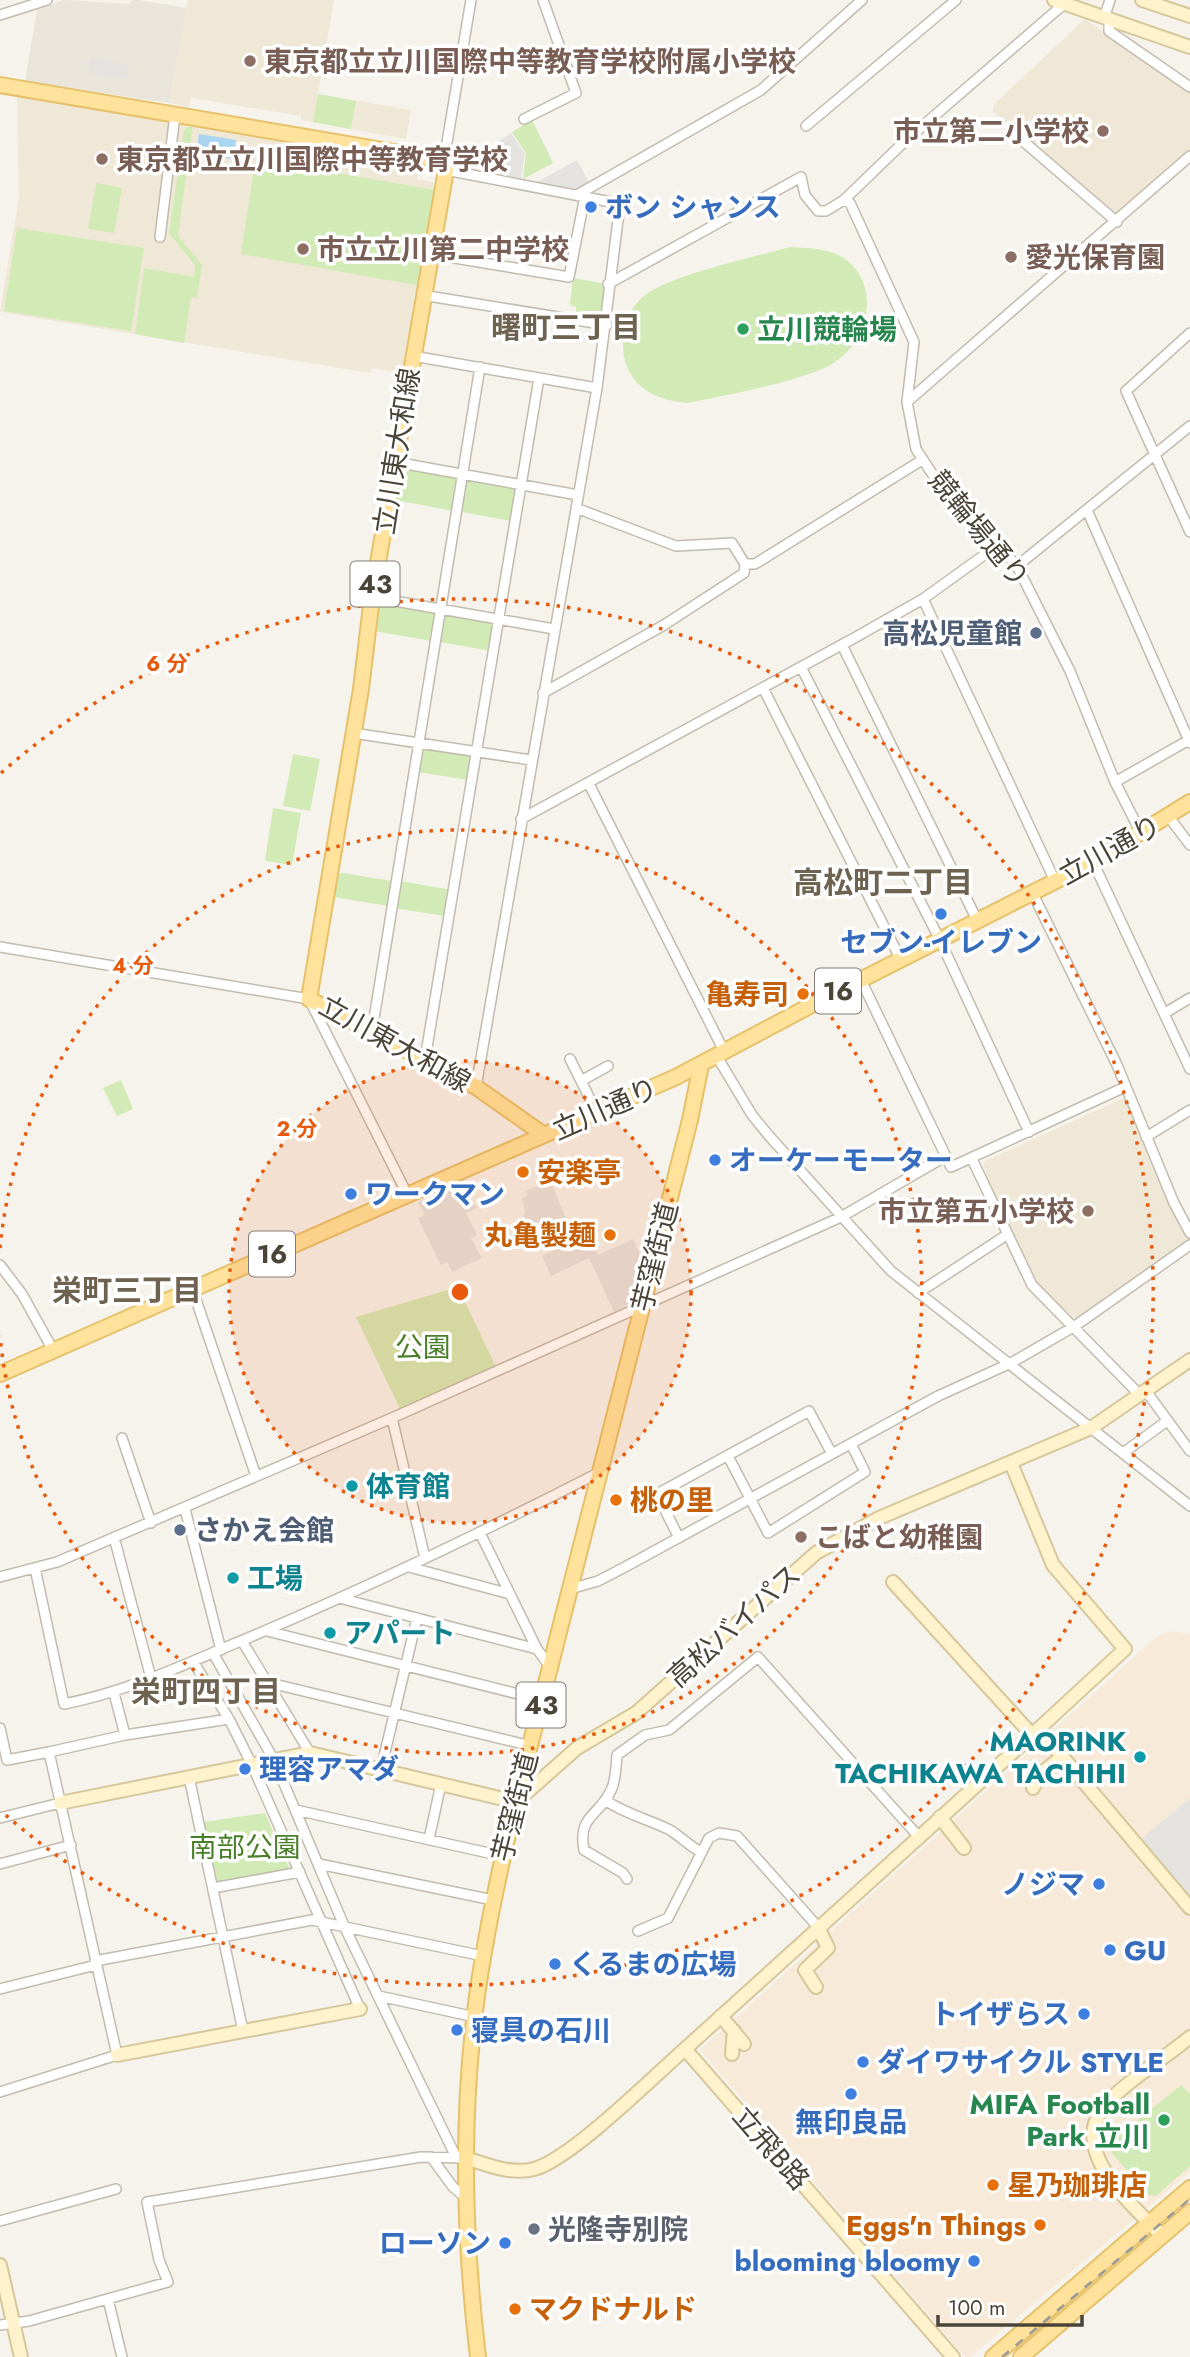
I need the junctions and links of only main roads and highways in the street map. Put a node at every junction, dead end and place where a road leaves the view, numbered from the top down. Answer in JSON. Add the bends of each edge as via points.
{"nodes":[{"id":1,"x":0,"y":85,"type":"edge"},
{"id":2,"x":1190,"y":802,"type":"edge"},
{"id":3,"x":701,"y":1065,"type":"junction"},
{"id":4,"x":544,"y":1135,"type":"junction"},
{"id":5,"x":0,"y":1374,"type":"edge"},
{"id":6,"x":1190,"y":2188,"type":"edge"},
{"id":7,"x":1190,"y":2212,"type":"edge"},
{"id":8,"x":478,"y":2357,"type":"edge"},
{"id":9,"x":993,"y":2357,"type":"edge"},
{"id":10,"x":1021,"y":2357,"type":"edge"}],
"edges":[{"from":1,"to":4,"type":"main road","name":"立川東大和線","number":"43","via":[[436,159],[446,170],[309,999],[476,1087]]},
{"from":2,"to":3,"type":"main road","name":"立川通り","number":"16","via":[[1093,862]]},
{"from":3,"to":4,"type":"main road","name":"立川通り","number":"16"},
{"from":3,"to":8,"type":"main road","name":"芋窪街道","number":"43","via":[[502,1856],[483,1956],[461,2157]]},
{"from":4,"to":5,"type":"main road","name":"立川通り","number":"16"},
{"from":6,"to":9,"type":"main road"},
{"from":7,"to":10,"type":"main road"}]}
